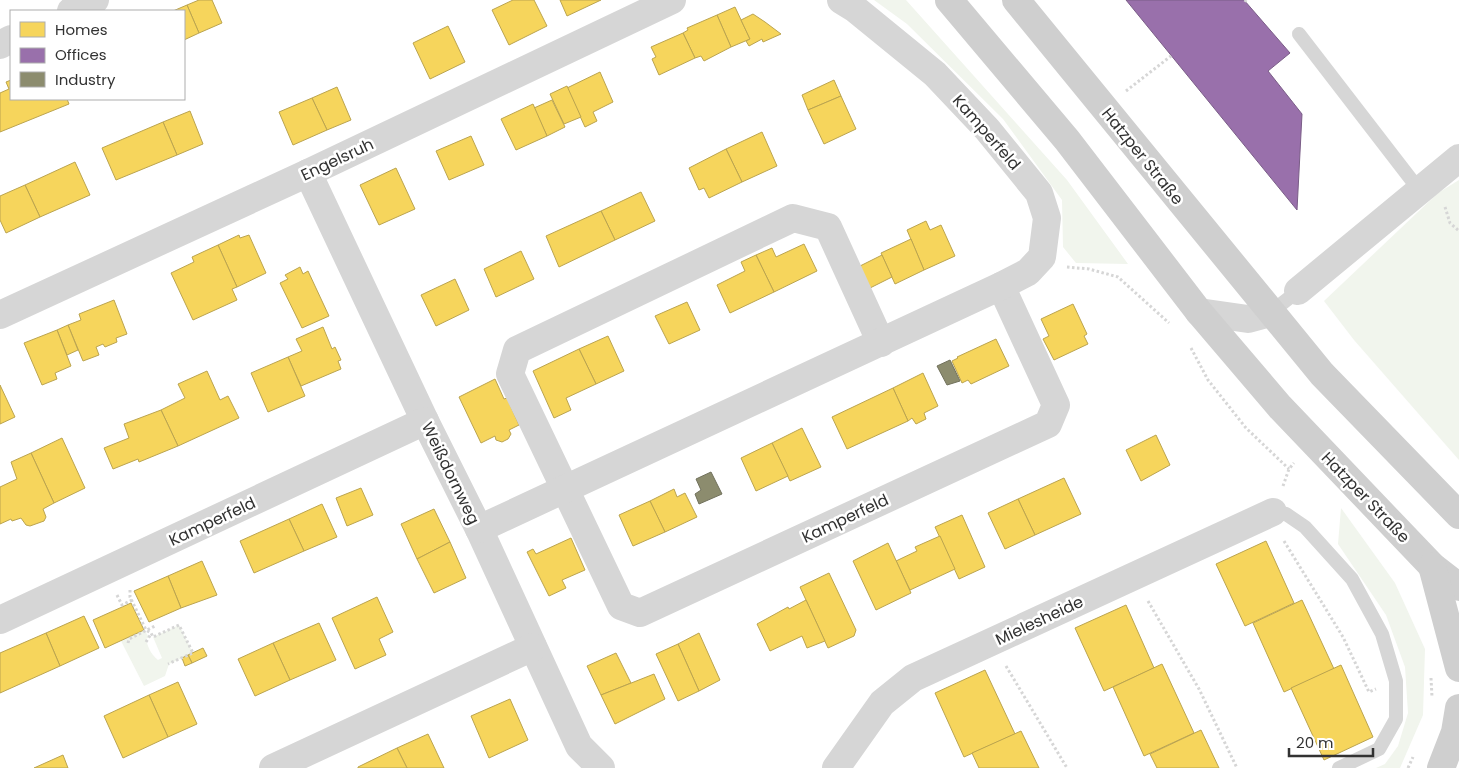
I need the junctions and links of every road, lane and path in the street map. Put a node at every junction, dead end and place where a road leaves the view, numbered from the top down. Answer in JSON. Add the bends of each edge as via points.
{"nodes":[{"id":1,"x":95,"y":0,"type":"edge"},
{"id":2,"x":672,"y":0,"type":"edge"},
{"id":3,"x":841,"y":0,"type":"edge"},
{"id":4,"x":948,"y":0,"type":"edge"},
{"id":5,"x":1016,"y":0,"type":"edge"},
{"id":6,"x":73,"y":10,"type":"edge"},
{"id":7,"x":1299,"y":34,"type":"dead end"},
{"id":8,"x":1171,"y":56,"type":"dead end"},
{"id":9,"x":1104,"y":109,"type":"junction"},
{"id":10,"x":1459,"y":158,"type":"edge"},
{"id":11,"x":308,"y":173,"type":"junction"},
{"id":12,"x":1420,"y":192,"type":"junction"},
{"id":13,"x":1063,"y":266,"type":"dead end"},
{"id":14,"x":1000,"y":286,"type":"junction"},
{"id":15,"x":1298,"y":291,"type":"joint"},
{"id":16,"x":1199,"y":312,"type":"junction"},
{"id":17,"x":1270,"y":312,"type":"junction"},
{"id":18,"x":0,"y":314,"type":"edge"},
{"id":19,"x":1176,"y":329,"type":"dead end"},
{"id":20,"x":1187,"y":342,"type":"dead end"},
{"id":21,"x":881,"y":343,"type":"junction"},
{"id":22,"x":425,"y":421,"type":"junction"},
{"id":23,"x":1311,"y":440,"type":"junction"},
{"id":24,"x":1289,"y":469,"type":"junction"},
{"id":25,"x":566,"y":490,"type":"junction"},
{"id":26,"x":1273,"y":512,"type":"junction"},
{"id":27,"x":1459,"y":515,"type":"edge"},
{"id":28,"x":478,"y":529,"type":"junction"},
{"id":29,"x":1432,"y":566,"type":"junction"},
{"id":30,"x":1134,"y":576,"type":"junction"},
{"id":31,"x":132,"y":586,"type":"dead end"},
{"id":32,"x":1459,"y":587,"type":"edge"},
{"id":33,"x":0,"y":620,"type":"edge"},
{"id":34,"x":155,"y":626,"type":"dead end"},
{"id":35,"x":146,"y":630,"type":"junction"},
{"id":36,"x":152,"y":634,"type":"junction"},
{"id":37,"x":146,"y":642,"type":"dead end"},
{"id":38,"x":991,"y":642,"type":"junction"},
{"id":39,"x":128,"y":643,"type":"dead end"},
{"id":40,"x":532,"y":647,"type":"junction"},
{"id":41,"x":168,"y":664,"type":"dead end"},
{"id":42,"x":1459,"y":668,"type":"edge"},
{"id":43,"x":1431,"y":674,"type":"dead end"},
{"id":44,"x":1396,"y":681,"type":"junction"},
{"id":45,"x":1430,"y":706,"type":"dead end"},
{"id":46,"x":1459,"y":708,"type":"edge"},
{"id":47,"x":1415,"y":753,"type":"dead end"},
{"id":48,"x":273,"y":768,"type":"edge"},
{"id":49,"x":601,"y":768,"type":"edge"},
{"id":50,"x":836,"y":768,"type":"edge"},
{"id":51,"x":1067,"y":768,"type":"edge"},
{"id":52,"x":1237,"y":768,"type":"edge"},
{"id":53,"x":1340,"y":768,"type":"edge"},
{"id":54,"x":1408,"y":768,"type":"edge"},
{"id":55,"x":1441,"y":768,"type":"edge"}],
"edges":[{"from":1,"to":6,"type":"street"},
{"from":2,"to":11,"type":"street","name":"Engelsruh"},
{"from":3,"to":14,"type":"street","name":"Kamperfeld","via":[[934,74],[987,129],[1039,193],[1047,218],[1042,257],[1028,272]]},
{"from":4,"to":16,"type":"main road","name":"Hatzper Straße","via":[[1067,140]]},
{"from":5,"to":9,"type":"main road","name":"Hatzper Straße"},
{"from":7,"to":12,"type":"lane"},
{"from":8,"to":9,"type":"path"},
{"from":9,"to":17,"type":"main road","name":"Hatzper Straße"},
{"from":10,"to":12,"type":"street"},
{"from":11,"to":18,"type":"street","name":"Engelsruh"},
{"from":11,"to":22,"type":"street","name":"Weißdornweg"},
{"from":12,"to":15,"type":"street"},
{"from":13,"to":19,"type":"path","via":[[1118,277]]},
{"from":14,"to":21,"type":"street","name":"Kamperfeld"},
{"from":14,"to":25,"type":"street","name":"Kamperfeld","via":[[1056,405],[1048,424],[640,613],[622,606]]},
{"from":15,"to":17,"type":"lane"},
{"from":16,"to":17,"type":"street","via":[[1248,319]]},
{"from":16,"to":23,"type":"main road","name":"Hatzper Straße"},
{"from":17,"to":27,"type":"main road","name":"Hatzper Straße","via":[[1322,374]]},
{"from":20,"to":24,"type":"path","via":[[1208,380],[1246,428]]},
{"from":21,"to":25,"type":"street","name":"Kamperfeld"},
{"from":21,"to":25,"type":"street","name":"Kamperfeld","via":[[828,227],[793,218],[517,350],[510,374]]},
{"from":22,"to":28,"type":"street","name":"Weißdornweg"},
{"from":22,"to":33,"type":"street","name":"Kamperfeld"},
{"from":23,"to":24,"type":"path"},
{"from":23,"to":29,"type":"main road","name":"Hatzper Straße"},
{"from":24,"to":26,"type":"path"},
{"from":25,"to":28,"type":"street","name":"Kamperfeld"},
{"from":26,"to":30,"type":"street","name":"Mielesheide"},
{"from":26,"to":44,"type":"lane","via":[[1286,514],[1305,527],[1352,579],[1382,634]]},
{"from":26,"to":44,"type":"path","via":[[1278,530],[1343,637],[1369,692]]},
{"from":28,"to":40,"type":"street","name":"Weißdornweg"},
{"from":29,"to":32,"type":"main road","name":"Hatzper Straße"},
{"from":29,"to":42,"type":"main road"},
{"from":30,"to":38,"type":"street","name":"Mielesheide"},
{"from":30,"to":52,"type":"path","via":[[1200,689]]},
{"from":31,"to":35,"type":"path","via":[[130,597]]},
{"from":34,"to":35,"type":"path"},
{"from":35,"to":36,"type":"path"},
{"from":35,"to":39,"type":"path","via":[[129,639]]},
{"from":36,"to":37,"type":"path"},
{"from":36,"to":41,"type":"path","via":[[153,637],[178,624],[193,653]]},
{"from":38,"to":50,"type":"street","name":"Mielesheide","via":[[912,678],[882,703]]},
{"from":38,"to":51,"type":"path"},
{"from":40,"to":48,"type":"street"},
{"from":40,"to":49,"type":"street","name":"Weißdornweg","via":[[579,746]]},
{"from":43,"to":45,"type":"path"},
{"from":44,"to":53,"type":"lane","via":[[1396,719],[1379,749]]},
{"from":46,"to":55,"type":"main road","via":[[1455,732]]},
{"from":47,"to":54,"type":"path"}]}
